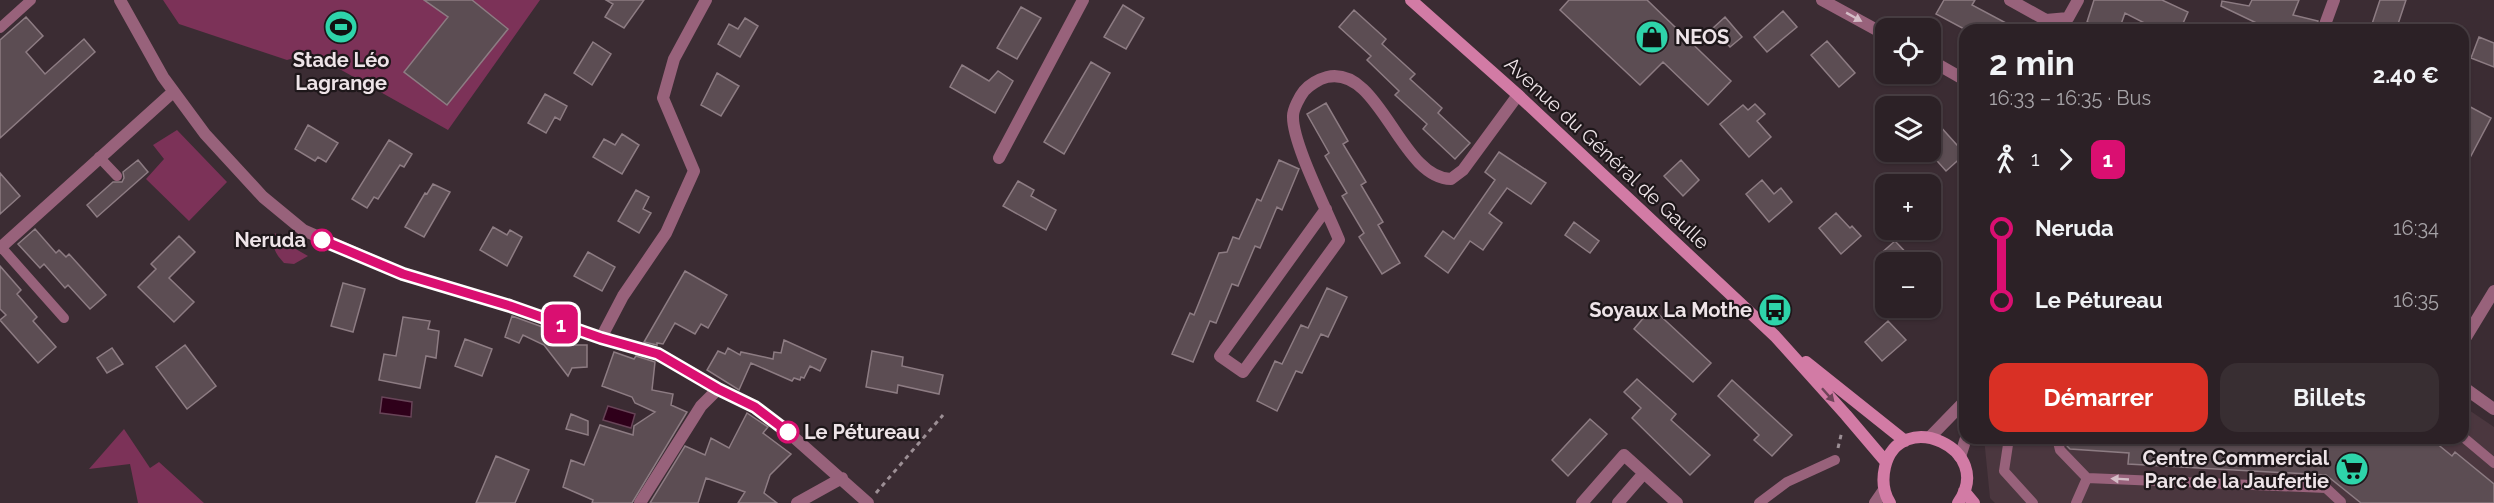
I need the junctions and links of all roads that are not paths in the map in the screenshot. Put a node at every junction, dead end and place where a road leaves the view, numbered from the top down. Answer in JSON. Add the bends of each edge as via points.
{"nodes":[{"id":1,"x":31,"y":0,"type":"edge"},
{"id":2,"x":120,"y":0,"type":"edge"},
{"id":3,"x":706,"y":0,"type":"edge"},
{"id":4,"x":1083,"y":0,"type":"edge"},
{"id":5,"x":1410,"y":0,"type":"edge"},
{"id":6,"x":1822,"y":0,"type":"edge"},
{"id":7,"x":2010,"y":0,"type":"edge"},
{"id":8,"x":2078,"y":0,"type":"edge"},
{"id":9,"x":2334,"y":0,"type":"edge"},
{"id":10,"x":2326,"y":24,"type":"edge"},
{"id":11,"x":0,"y":28,"type":"edge"},
{"id":12,"x":1875,"y":29,"type":"edge"},
{"id":13,"x":1941,"y":66,"type":"edge"},
{"id":14,"x":1959,"y":77,"type":"edge"},
{"id":15,"x":173,"y":92,"type":"junction"},
{"id":16,"x":1518,"y":95,"type":"junction"},
{"id":17,"x":99,"y":157,"type":"junction"},
{"id":18,"x":999,"y":158,"type":"dead end"},
{"id":19,"x":117,"y":176,"type":"dead end"},
{"id":20,"x":1326,"y":209,"type":"junction"},
{"id":21,"x":0,"y":248,"type":"edge"},
{"id":22,"x":2494,"y":291,"type":"edge"},
{"id":23,"x":64,"y":318,"type":"dead end"},
{"id":24,"x":2469,"y":332,"type":"edge"},
{"id":25,"x":1775,"y":336,"type":"junction"},
{"id":26,"x":601,"y":338,"type":"junction"},
{"id":27,"x":718,"y":389,"type":"junction"},
{"id":28,"x":2469,"y":391,"type":"edge"},
{"id":29,"x":1959,"y":407,"type":"edge"},
{"id":30,"x":2494,"y":409,"type":"edge"},
{"id":31,"x":1930,"y":437,"type":"junction"},
{"id":32,"x":1905,"y":441,"type":"junction"},
{"id":33,"x":2469,"y":442,"type":"edge"},
{"id":34,"x":1964,"y":444,"type":"edge"},
{"id":35,"x":2007,"y":444,"type":"edge"},
{"id":36,"x":2058,"y":444,"type":"edge"},
{"id":37,"x":1960,"y":457,"type":"junction"},
{"id":38,"x":1835,"y":460,"type":"road end"},
{"id":39,"x":1886,"y":462,"type":"junction"},
{"id":40,"x":2494,"y":463,"type":"edge"},
{"id":41,"x":1644,"y":473,"type":"junction"},
{"id":42,"x":2087,"y":477,"type":"junction"},
{"id":43,"x":842,"y":478,"type":"junction"},
{"id":44,"x":1884,"y":490,"type":"junction"},
{"id":45,"x":1964,"y":491,"type":"junction"},
{"id":46,"x":2078,"y":502,"type":"edge"},
{"id":47,"x":2341,"y":502,"type":"edge"},
{"id":48,"x":640,"y":503,"type":"edge"},
{"id":49,"x":797,"y":503,"type":"edge"},
{"id":50,"x":867,"y":503,"type":"edge"},
{"id":51,"x":1582,"y":503,"type":"edge"},
{"id":52,"x":1618,"y":503,"type":"edge"},
{"id":53,"x":1677,"y":503,"type":"edge"},
{"id":54,"x":1759,"y":503,"type":"edge"},
{"id":55,"x":1875,"y":503,"type":"edge"},
{"id":56,"x":1890,"y":503,"type":"edge"},
{"id":57,"x":1958,"y":503,"type":"edge"},
{"id":58,"x":1974,"y":503,"type":"edge"},
{"id":59,"x":2033,"y":503,"type":"edge"}],
"edges":[{"from":1,"to":11,"type":"lane"},
{"from":2,"to":15,"type":"street"},
{"from":3,"to":26,"type":"street","via":[[674,59],[663,98],[694,171],[666,233],[623,296]]},
{"from":4,"to":18,"type":"street"},
{"from":5,"to":16,"type":"main road","name":"Avenue du Général de Gaulle"},
{"from":6,"to":12,"type":"street","one_way":true},
{"from":7,"to":8,"type":"street","via":[[2046,20],[2068,18]]},
{"from":9,"to":10,"type":"street"},
{"from":13,"to":14,"type":"street"},
{"from":15,"to":17,"type":"street"},
{"from":15,"to":26,"type":"street","via":[[234,167],[303,230],[403,274]]},
{"from":16,"to":20,"type":"street","via":[[1463,170],[1451,179],[1441,179],[1421,164],[1359,84],[1338,75],[1320,79],[1304,91],[1293,113],[1294,133]]},
{"from":16,"to":25,"type":"main road","name":"Avenue du Général de Gaulle"},
{"from":17,"to":19,"type":"lane"},
{"from":17,"to":21,"type":"street"},
{"from":20,"to":20,"type":"street","via":[[1339,240],[1243,372],[1220,356]]},
{"from":21,"to":23,"type":"lane"},
{"from":22,"to":24,"type":"street"},
{"from":25,"to":32,"type":"main road","name":"Avenue du Général de Gaulle"},
{"from":25,"to":39,"type":"main road","name":"Avenue du Général de Gaulle","one_way":true},
{"from":26,"to":27,"type":"street","via":[[658,354]]},
{"from":27,"to":43,"type":"street","via":[[775,421]]},
{"from":27,"to":48,"type":"street","via":[[701,406]]},
{"from":28,"to":30,"type":"street"},
{"from":29,"to":31,"type":"street"},
{"from":31,"to":32,"type":"main road"},
{"from":31,"to":37,"type":"main road","via":[[1942,440]]},
{"from":32,"to":39,"type":"main road"},
{"from":33,"to":40,"type":"lane"},
{"from":34,"to":37,"type":"street"},
{"from":35,"to":59,"type":"lane","via":[[2004,471]]},
{"from":36,"to":42,"type":"lane"},
{"from":37,"to":45,"type":"main road","via":[[1965,468]]},
{"from":38,"to":54,"type":"lane","via":[[1787,482]]},
{"from":39,"to":44,"type":"main road"},
{"from":41,"to":51,"type":"street","via":[[1624,455]]},
{"from":41,"to":52,"type":"street"},
{"from":41,"to":53,"type":"street"},
{"from":42,"to":46,"type":"lane"},
{"from":47,"to":42,"type":"lane","one_way":true,"via":[[2326,488]]},
{"from":43,"to":49,"type":"street"},
{"from":43,"to":50,"type":"street"},
{"from":44,"to":55,"type":"street"},
{"from":44,"to":56,"type":"main road"},
{"from":45,"to":57,"type":"main road"},
{"from":45,"to":58,"type":"main road"}]}
